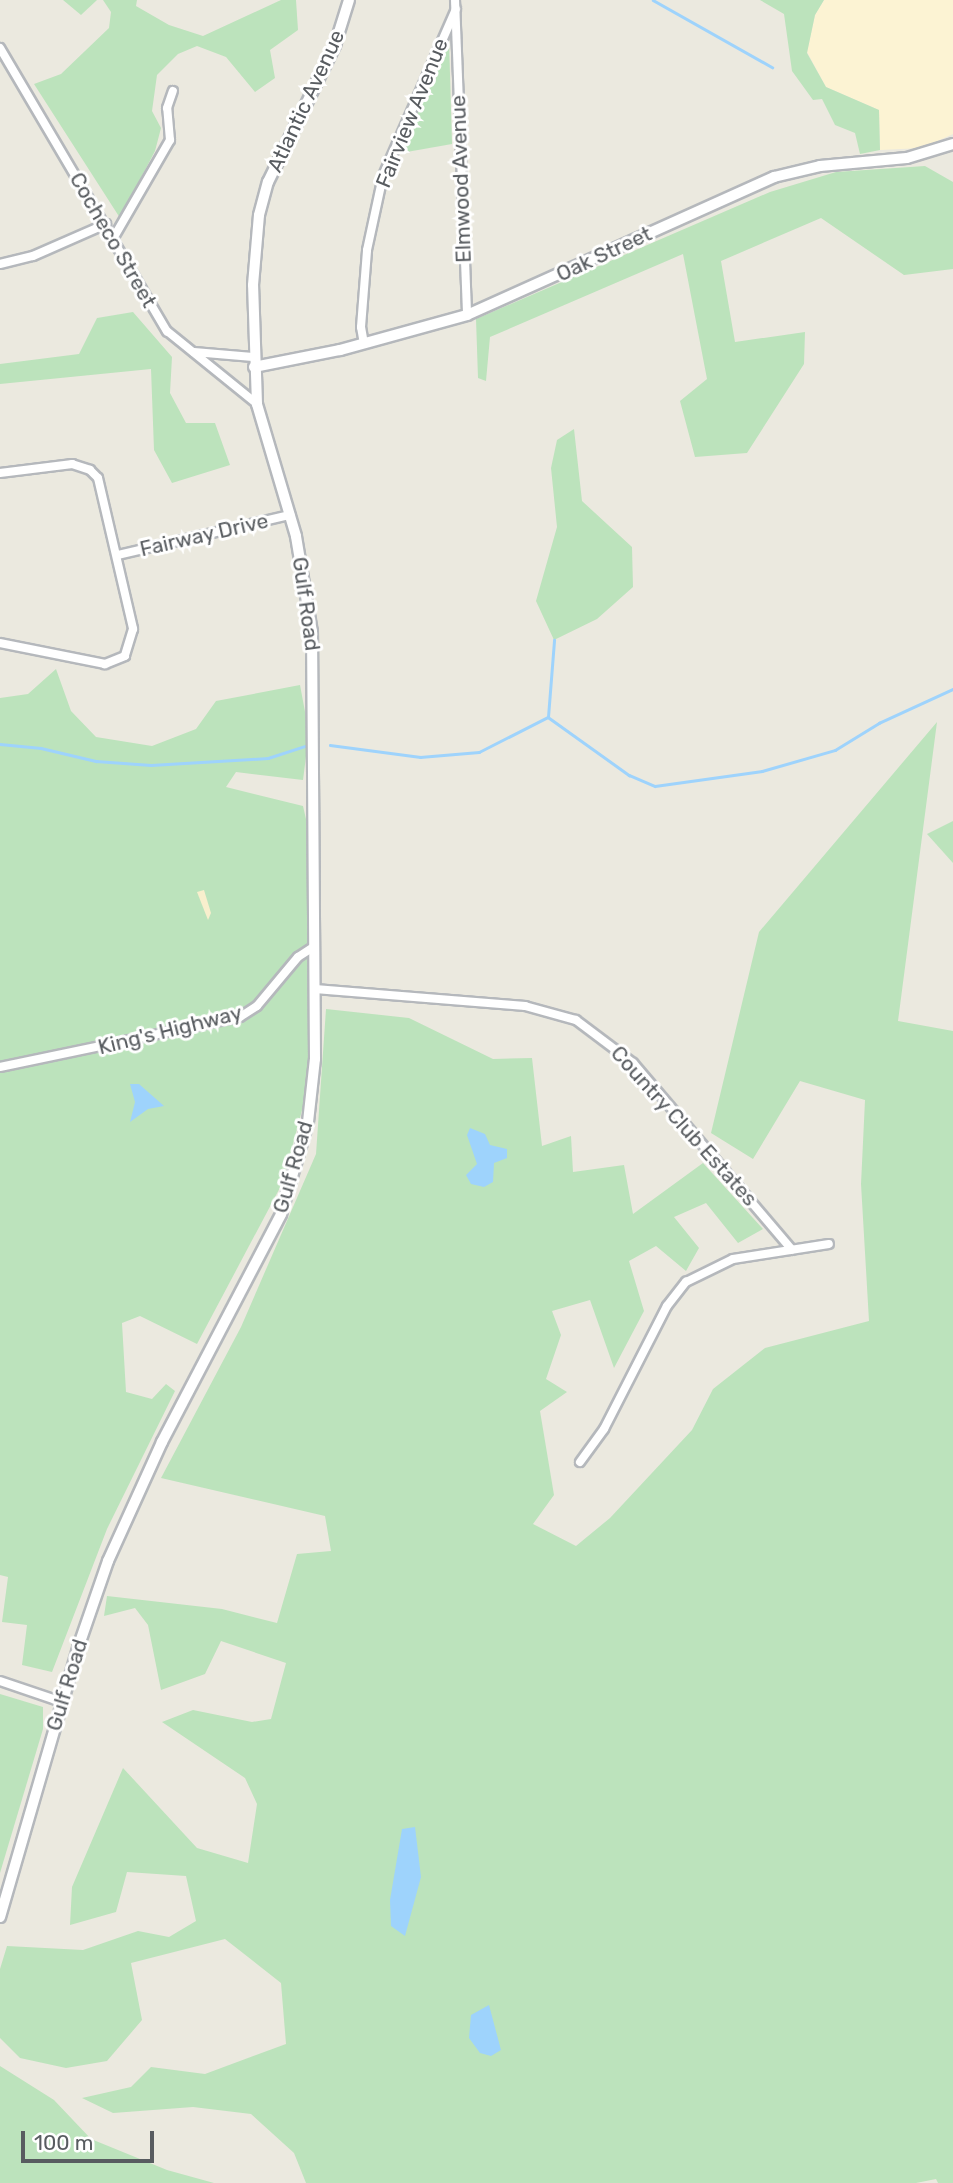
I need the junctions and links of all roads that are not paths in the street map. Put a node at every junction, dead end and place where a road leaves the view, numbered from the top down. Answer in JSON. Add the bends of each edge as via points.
{"nodes":[{"id":1,"x":349,"y":0,"type":"edge"},
{"id":2,"x":455,"y":4,"type":"edge"},
{"id":3,"x":0,"y":48,"type":"edge"},
{"id":4,"x":173,"y":91,"type":"dead end"},
{"id":5,"x":953,"y":144,"type":"edge"},
{"id":6,"x":106,"y":223,"type":"junction"},
{"id":7,"x":114,"y":237,"type":"junction"},
{"id":8,"x":0,"y":264,"type":"edge"},
{"id":9,"x":467,"y":315,"type":"junction"},
{"id":10,"x":364,"y":344,"type":"junction"},
{"id":11,"x":191,"y":352,"type":"junction"},
{"id":12,"x":254,"y":364,"type":"junction"},
{"id":13,"x":257,"y":404,"type":"junction"},
{"id":14,"x":0,"y":473,"type":"edge"},
{"id":15,"x":290,"y":515,"type":"junction"},
{"id":16,"x":118,"y":555,"type":"junction"},
{"id":17,"x":0,"y":643,"type":"edge"},
{"id":18,"x":315,"y":946,"type":"junction"},
{"id":19,"x":315,"y":989,"type":"junction"},
{"id":20,"x":0,"y":1067,"type":"edge"},
{"id":21,"x":829,"y":1244,"type":"dead end"},
{"id":22,"x":792,"y":1250,"type":"junction"},
{"id":23,"x":580,"y":1462,"type":"dead end"},
{"id":24,"x":0,"y":1681,"type":"edge"},
{"id":25,"x":62,"y":1702,"type":"junction"},
{"id":26,"x":0,"y":1917,"type":"edge"}],
"edges":[{"from":1,"to":12,"type":"street","name":"Atlantic Avenue","via":[[335,45],[268,182],[255,251]]},
{"from":2,"to":9,"type":"street","name":"Elmwood Avenue"},
{"from":2,"to":10,"type":"street","name":"Fairview Avenue","via":[[383,176],[368,250],[361,327]]},
{"from":3,"to":6,"type":"street","name":"Cocheco Street"},
{"from":4,"to":7,"type":"street","via":[[167,108],[170,140]]},
{"from":5,"to":9,"type":"street","name":"Oak Street","via":[[907,159],[820,166],[774,177]]},
{"from":6,"to":7,"type":"street","name":"Cocheco Street"},
{"from":6,"to":8,"type":"street","via":[[33,256]]},
{"from":7,"to":11,"type":"street","name":"Cocheco Street","via":[[157,317]]},
{"from":9,"to":10,"type":"street","name":"Oak Street"},
{"from":10,"to":12,"type":"street","name":"Oak Street"},
{"from":11,"to":12,"type":"street"},
{"from":11,"to":13,"type":"street","name":"Cocheco Street"},
{"from":12,"to":13,"type":"street","name":"Gulf Road"},
{"from":13,"to":15,"type":"street","name":"Gulf Road"},
{"from":14,"to":16,"type":"street","name":"Fairway Drive","via":[[72,464],[90,470],[101,487]]},
{"from":15,"to":16,"type":"street","name":"Fairway Drive"},
{"from":15,"to":18,"type":"street","name":"Gulf Road","via":[[312,632]]},
{"from":16,"to":17,"type":"street","name":"Fairway Drive","via":[[133,629],[125,656],[95,664]]},
{"from":18,"to":19,"type":"street","name":"Gulf Road"},
{"from":18,"to":20,"type":"street","name":"King's Highway","via":[[299,957],[257,1006],[240,1017]]},
{"from":19,"to":22,"type":"street","name":"Country Club Estates","via":[[525,1006],[576,1020],[611,1043],[640,1071]]},
{"from":19,"to":25,"type":"street","name":"Gulf Road","via":[[313,1086],[292,1186],[266,1246],[124,1520]]},
{"from":21,"to":22,"type":"street"},
{"from":22,"to":23,"type":"street","via":[[723,1262],[679,1289],[610,1419]]},
{"from":24,"to":25,"type":"street"},
{"from":25,"to":26,"type":"street","name":"Gulf Road"}]}
